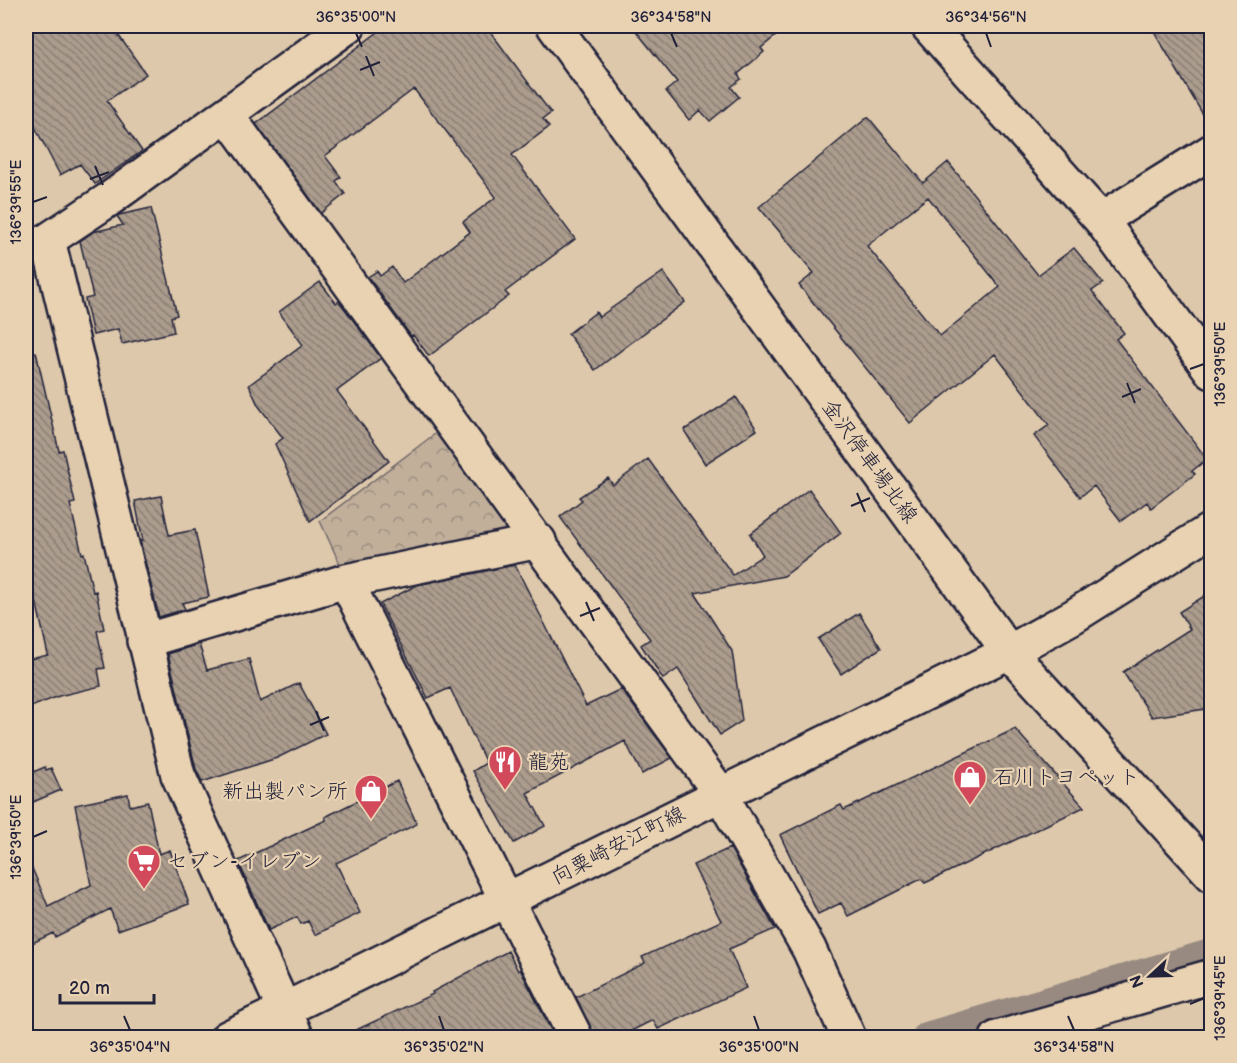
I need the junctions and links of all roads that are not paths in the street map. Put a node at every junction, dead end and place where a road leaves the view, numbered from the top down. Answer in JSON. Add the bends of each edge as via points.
{"nodes":[{"id":1,"x":348,"y":26,"type":"edge"},
{"id":2,"x":554,"y":26,"type":"edge"},
{"id":3,"x":928,"y":26,"type":"edge"},
{"id":4,"x":227,"y":115,"type":"junction"},
{"id":5,"x":1212,"y":151,"type":"edge"},
{"id":6,"x":1101,"y":220,"type":"junction"},
{"id":7,"x":37,"y":245,"type":"edge"},
{"id":8,"x":1212,"y":372,"type":"edge"},
{"id":9,"x":1212,"y":529,"type":"edge"},
{"id":10,"x":539,"y":541,"type":"junction"},
{"id":11,"x":346,"y":581,"type":"junction"},
{"id":12,"x":144,"y":641,"type":"junction"},
{"id":13,"x":1009,"y":652,"type":"junction"},
{"id":14,"x":720,"y":793,"type":"junction"},
{"id":15,"x":1212,"y":875,"type":"edge"},
{"id":16,"x":509,"y":900,"type":"junction"},
{"id":17,"x":1212,"y":976,"type":"edge"},
{"id":18,"x":291,"y":1024,"type":"edge"},
{"id":19,"x":1010,"y":1036,"type":"edge"},
{"id":20,"x":227,"y":1038,"type":"edge"},
{"id":21,"x":576,"y":1038,"type":"edge"},
{"id":22,"x":849,"y":1038,"type":"edge"}],
"edges":[{"from":1,"to":4,"type":"street"},
{"from":2,"to":13,"type":"street","name":"金沢停車場北線"},
{"from":3,"to":6,"type":"street"},
{"from":4,"to":7,"type":"street"},
{"from":4,"to":10,"type":"street"},
{"from":5,"to":6,"type":"street"},
{"from":6,"to":8,"type":"street"},
{"from":7,"to":12,"type":"street"},
{"from":9,"to":13,"type":"street","name":"向粟崎安江町線"},
{"from":10,"to":11,"type":"street"},
{"from":10,"to":14,"type":"street"},
{"from":11,"to":12,"type":"street"},
{"from":11,"to":16,"type":"street"},
{"from":12,"to":18,"type":"street","via":[[178,775]]},
{"from":13,"to":14,"type":"street","name":"向粟崎安江町線"},
{"from":13,"to":15,"type":"street","name":"金沢停車場北線"},
{"from":14,"to":16,"type":"street","name":"向粟崎安江町線"},
{"from":14,"to":22,"type":"street","via":[[809,949]]},
{"from":16,"to":18,"type":"street","name":"向粟崎安江町線"},
{"from":16,"to":21,"type":"street"},
{"from":17,"to":19,"type":"street"},
{"from":18,"to":20,"type":"street","name":"向粟崎安江町線"}]}
